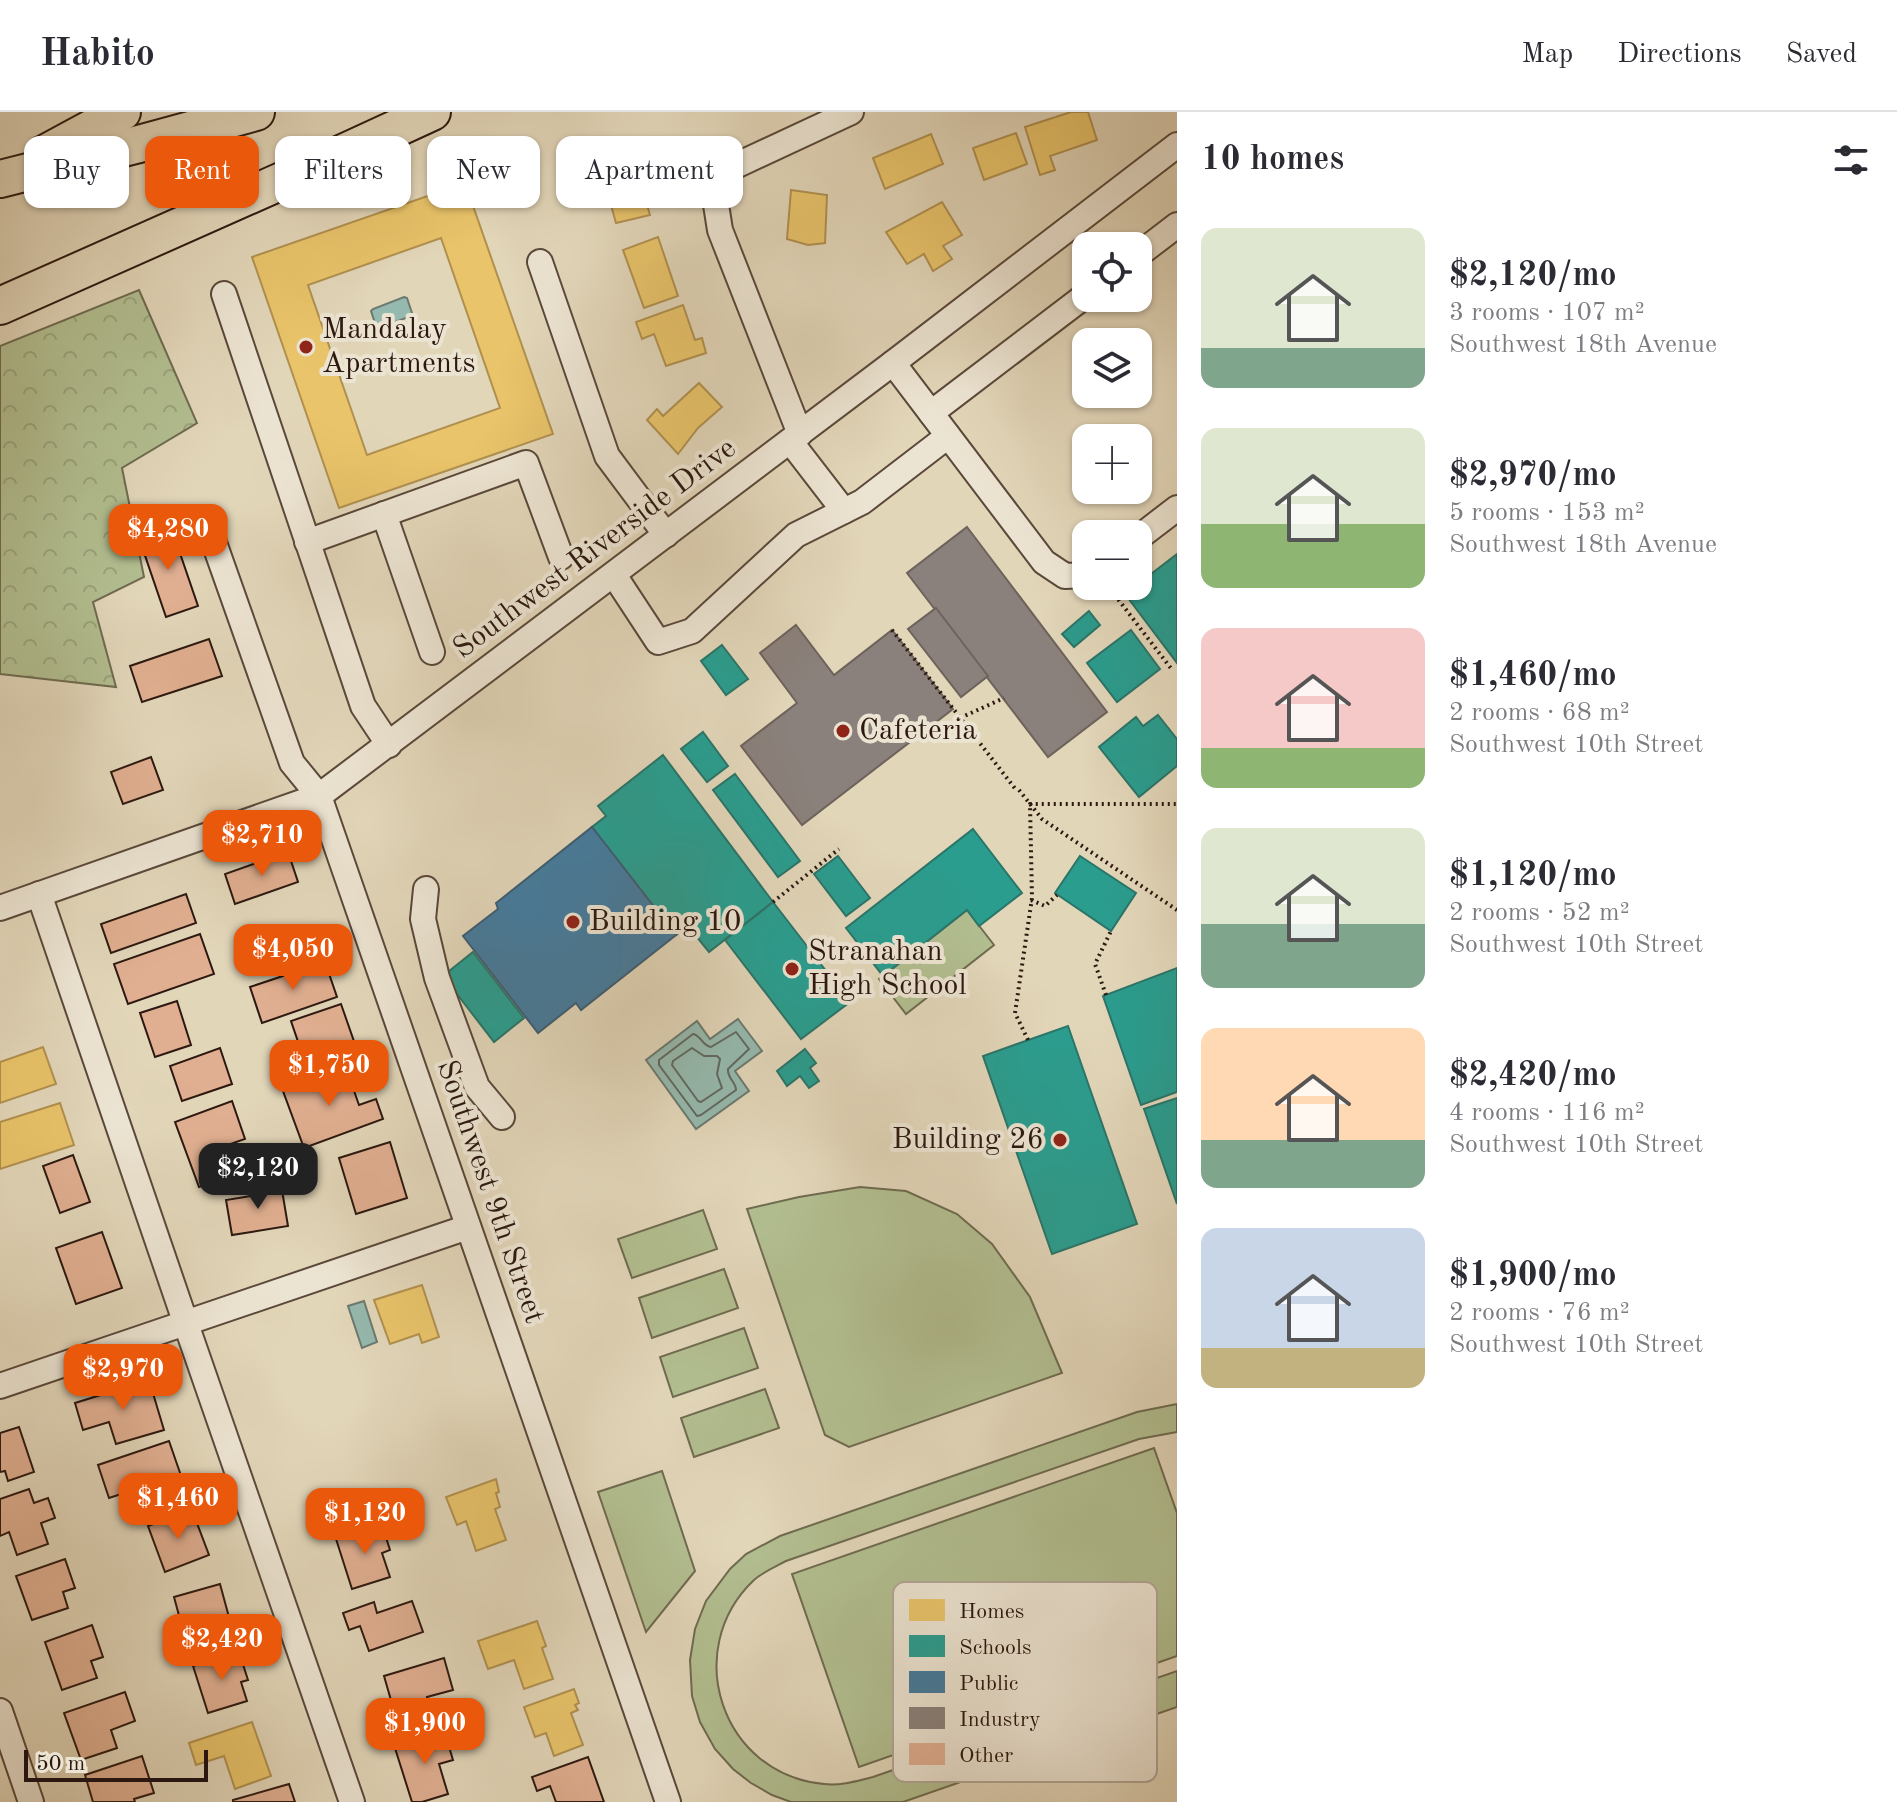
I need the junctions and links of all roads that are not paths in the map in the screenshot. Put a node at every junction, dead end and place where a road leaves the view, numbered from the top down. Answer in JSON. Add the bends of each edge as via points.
{"nodes":[{"id":1,"x":122,"y":112,"type":"edge"},
{"id":2,"x":256,"y":112,"type":"edge"},
{"id":3,"x":432,"y":112,"type":"edge"},
{"id":4,"x":851,"y":112,"type":"edge"},
{"id":5,"x":1177,"y":145,"type":"edge"},
{"id":6,"x":0,"y":178,"type":"edge"},
{"id":7,"x":1177,"y":225,"type":"edge"},
{"id":8,"x":1152,"y":244,"type":"edge"},
{"id":9,"x":540,"y":262,"type":"dead end"},
{"id":10,"x":224,"y":294,"type":"dead end"},
{"id":11,"x":0,"y":306,"type":"edge"},
{"id":12,"x":1072,"y":306,"type":"edge"},
{"id":13,"x":893,"y":363,"type":"junction"},
{"id":14,"x":931,"y":413,"type":"junction"},
{"id":15,"x":948,"y":436,"type":"junction"},
{"id":16,"x":795,"y":437,"type":"junction"},
{"id":17,"x":1177,"y":508,"type":"edge"},
{"id":18,"x":844,"y":511,"type":"junction"},
{"id":19,"x":384,"y":514,"type":"junction"},
{"id":20,"x":206,"y":520,"type":"dead end"},
{"id":21,"x":1152,"y":527,"type":"edge"},
{"id":22,"x":666,"y":535,"type":"junction"},
{"id":23,"x":307,"y":542,"type":"junction"},
{"id":24,"x":561,"y":557,"type":"dead end"},
{"id":25,"x":614,"y":575,"type":"junction"},
{"id":26,"x":1072,"y":576,"type":"edge"},
{"id":27,"x":432,"y":652,"type":"dead end"},
{"id":28,"x":389,"y":745,"type":"junction"},
{"id":29,"x":319,"y":796,"type":"junction"},
{"id":30,"x":426,"y":889,"type":"dead end"},
{"id":31,"x":39,"y":894,"type":"junction"},
{"id":32,"x":0,"y":908,"type":"edge"},
{"id":33,"x":502,"y":1117,"type":"dead end"},
{"id":34,"x":468,"y":1227,"type":"junction"},
{"id":35,"x":186,"y":1324,"type":"junction"},
{"id":36,"x":0,"y":1386,"type":"edge"},
{"id":37,"x":0,"y":1711,"type":"edge"},
{"id":38,"x":31,"y":1802,"type":"edge"},
{"id":39,"x":352,"y":1802,"type":"edge"},
{"id":40,"x":668,"y":1802,"type":"edge"}],
"edges":[{"from":1,"to":6,"type":"highway"},
{"from":2,"to":6,"type":"highway"},
{"from":3,"to":11,"type":"highway"},
{"from":4,"to":16,"type":"street","via":[[733,167],[714,192],[720,230]]},
{"from":5,"to":13,"type":"street","name":"Southwest Riverside Drive"},
{"from":7,"to":8,"type":"street"},
{"from":9,"to":22,"type":"street","via":[[607,456]]},
{"from":10,"to":23,"type":"street"},
{"from":12,"to":14,"type":"street"},
{"from":13,"to":14,"type":"street"},
{"from":13,"to":16,"type":"street","name":"Southwest Riverside Drive"},
{"from":14,"to":15,"type":"street"},
{"from":15,"to":18,"type":"street"},
{"from":15,"to":26,"type":"street","via":[[1044,562]]},
{"from":16,"to":18,"type":"street"},
{"from":16,"to":22,"type":"street","name":"Southwest Riverside Drive"},
{"from":17,"to":21,"type":"street"},
{"from":18,"to":25,"type":"street","via":[[796,535],[692,631],[658,642]]},
{"from":19,"to":23,"type":"street"},
{"from":19,"to":24,"type":"street","via":[[526,463]]},
{"from":19,"to":27,"type":"street"},
{"from":20,"to":29,"type":"street","name":"Southwest 9th Street","via":[[292,763]]},
{"from":22,"to":25,"type":"street","name":"Southwest Riverside Drive"},
{"from":23,"to":28,"type":"street","via":[[363,706]]},
{"from":25,"to":28,"type":"street","name":"Southwest Riverside Drive"},
{"from":28,"to":29,"type":"street","name":"Southwest Riverside Drive"},
{"from":29,"to":31,"type":"street","name":"Southwest Riverside Drive"},
{"from":29,"to":34,"type":"street","name":"Southwest 9th Street"},
{"from":30,"to":33,"type":"street","via":[[423,919],[437,978],[477,1087]]},
{"from":31,"to":32,"type":"street","name":"Southwest Riverside Drive"},
{"from":31,"to":35,"type":"street"},
{"from":34,"to":35,"type":"street"},
{"from":34,"to":40,"type":"street","name":"Southwest 9th Street"},
{"from":35,"to":36,"type":"street"},
{"from":35,"to":39,"type":"street"},
{"from":37,"to":38,"type":"street"}]}
